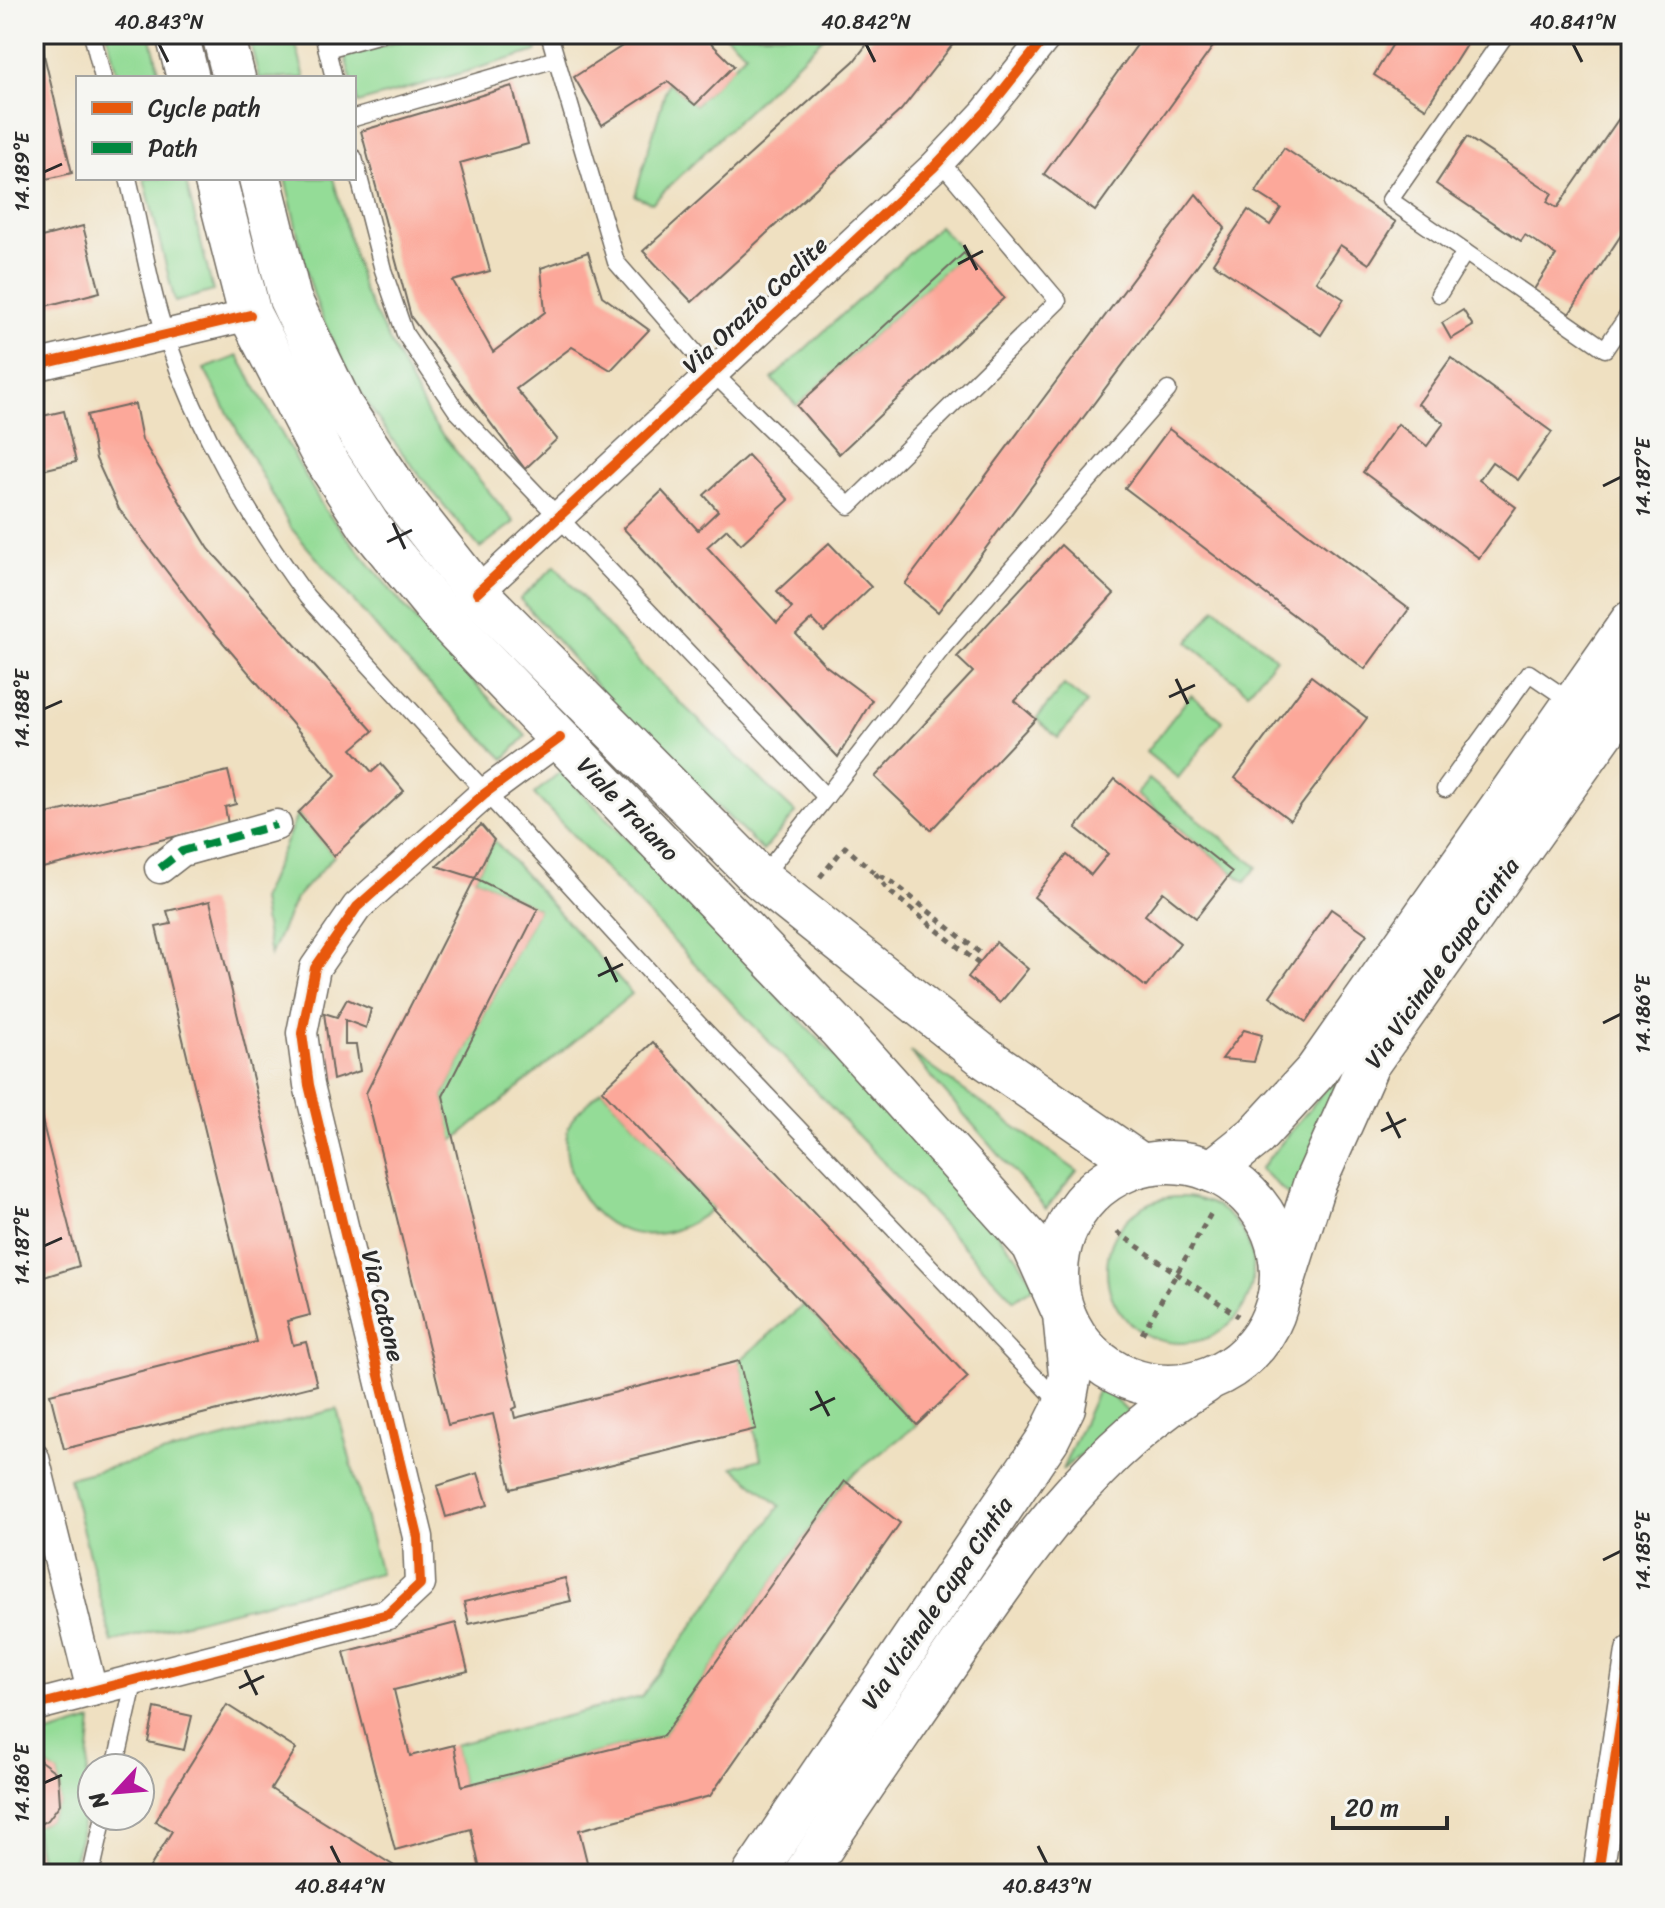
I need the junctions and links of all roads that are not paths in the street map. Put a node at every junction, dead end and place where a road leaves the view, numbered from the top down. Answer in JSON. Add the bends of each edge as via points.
{"nodes":[{"id":1,"x":92,"y":34,"type":"edge"},
{"id":2,"x":177,"y":34,"type":"edge"},
{"id":3,"x":223,"y":34,"type":"edge"},
{"id":4,"x":381,"y":34,"type":"edge"},
{"id":5,"x":549,"y":34,"type":"edge"},
{"id":6,"x":1048,"y":34,"type":"edge"},
{"id":7,"x":1506,"y":34,"type":"edge"},
{"id":8,"x":325,"y":42,"type":"edge"},
{"id":9,"x":556,"y":59,"type":"junction"},
{"id":10,"x":102,"y":76,"type":"edge"},
{"id":11,"x":188,"y":76,"type":"edge"},
{"id":12,"x":234,"y":76,"type":"edge"},
{"id":13,"x":334,"y":76,"type":"edge"},
{"id":14,"x":356,"y":117,"type":"edge"},
{"id":15,"x":940,"y":161,"type":"junction"},
{"id":16,"x":356,"y":166,"type":"edge"},
{"id":17,"x":128,"y":180,"type":"edge"},
{"id":18,"x":216,"y":180,"type":"edge"},
{"id":19,"x":260,"y":180,"type":"edge"},
{"id":20,"x":1465,"y":252,"type":"junction"},
{"id":21,"x":1439,"y":294,"type":"dead end"},
{"id":22,"x":290,"y":299,"type":"junction"},
{"id":23,"x":1631,"y":311,"type":"edge"},
{"id":24,"x":250,"y":315,"type":"junction"},
{"id":25,"x":166,"y":335,"type":"junction"},
{"id":26,"x":34,"y":366,"type":"edge"},
{"id":27,"x":712,"y":372,"type":"junction"},
{"id":28,"x":1168,"y":390,"type":"dead end"},
{"id":29,"x":557,"y":518,"type":"junction"},
{"id":30,"x":477,"y":593,"type":"junction"},
{"id":31,"x":447,"y":621,"type":"junction"},
{"id":32,"x":1631,"y":622,"type":"edge"},
{"id":33,"x":1631,"y":693,"type":"edge"},
{"id":34,"x":1574,"y":704,"type":"junction"},
{"id":35,"x":594,"y":711,"type":"junction"},
{"id":36,"x":560,"y":738,"type":"junction"},
{"id":37,"x":1445,"y":789,"type":"dead end"},
{"id":38,"x":484,"y":794,"type":"junction"},
{"id":39,"x":826,"y":797,"type":"junction"},
{"id":40,"x":276,"y":825,"type":"dead end"},
{"id":41,"x":160,"y":868,"type":"dead end"},
{"id":42,"x":760,"y":878,"type":"junction"},
{"id":43,"x":1140,"y":1164,"type":"junction"},
{"id":44,"x":1214,"y":1188,"type":"junction"},
{"id":45,"x":1278,"y":1299,"type":"junction"},
{"id":46,"x":1064,"y":1314,"type":"junction"},
{"id":47,"x":1208,"y":1380,"type":"junction"},
{"id":48,"x":1064,"y":1407,"type":"junction"},
{"id":49,"x":34,"y":1458,"type":"edge"},
{"id":50,"x":1631,"y":1651,"type":"edge"},
{"id":51,"x":135,"y":1679,"type":"junction"},
{"id":52,"x":92,"y":1691,"type":"junction"},
{"id":53,"x":34,"y":1706,"type":"edge"},
{"id":54,"x":119,"y":1752,"type":"edge"},
{"id":55,"x":100,"y":1832,"type":"edge"},
{"id":56,"x":91,"y":1874,"type":"edge"},
{"id":57,"x":754,"y":1874,"type":"edge"},
{"id":58,"x":805,"y":1874,"type":"edge"},
{"id":59,"x":1598,"y":1874,"type":"edge"}],
"edges":[{"from":1,"to":10,"type":"lane"},
{"from":2,"to":11,"type":"main road"},
{"from":3,"to":12,"type":"main road"},
{"from":4,"to":8,"type":"lane"},
{"from":5,"to":9,"type":"lane"},
{"from":6,"to":15,"type":"street","name":"Via Orazio Coclite"},
{"from":7,"to":20,"type":"lane","via":[[1390,200]]},
{"from":8,"to":13,"type":"lane"},
{"from":9,"to":14,"type":"lane"},
{"from":9,"to":27,"type":"lane","via":[[616,262]]},
{"from":15,"to":27,"type":"street","name":"Via Orazio Coclite"},
{"from":15,"to":27,"type":"lane","via":[[1058,301],[849,506]]},
{"from":16,"to":29,"type":"lane","via":[[405,334],[456,410]]},
{"from":17,"to":25,"type":"lane"},
{"from":18,"to":24,"type":"main road","name":"Viale Traiano"},
{"from":19,"to":22,"type":"main road","name":"Viale Traiano"},
{"from":20,"to":21,"type":"lane"},
{"from":20,"to":23,"type":"lane","via":[[1605,349]]},
{"from":22,"to":24,"type":"main road"},
{"from":22,"to":30,"type":"main road","name":"Viale Traiano","via":[[342,407],[402,498]]},
{"from":24,"to":25,"type":"street"},
{"from":24,"to":31,"type":"main road","name":"Viale Traiano","via":[[321,452],[369,526]]},
{"from":25,"to":26,"type":"street"},
{"from":25,"to":38,"type":"lane","via":[[187,396],[256,527],[307,597]]},
{"from":27,"to":29,"type":"street","name":"Via Orazio Coclite"},
{"from":28,"to":39,"type":"lane","via":[[943,647]]},
{"from":29,"to":30,"type":"street","name":"Via Orazio Coclite"},
{"from":29,"to":39,"type":"lane"},
{"from":30,"to":31,"type":"main road"},
{"from":30,"to":35,"type":"main road","name":"Viale Traiano"},
{"from":31,"to":36,"type":"main road","name":"Viale Traiano"},
{"from":32,"to":34,"type":"main road","name":"Via Vicinale Cupa Cintia"},
{"from":33,"to":45,"type":"main road","name":"Via Vicinale Cupa Cintia","via":[[1368,1064],[1314,1185]]},
{"from":34,"to":37,"type":"lane","via":[[1529,673]]},
{"from":34,"to":44,"type":"main road","name":"Via Vicinale Cupa Cintia","via":[[1316,1071]]},
{"from":35,"to":36,"type":"main road"},
{"from":35,"to":42,"type":"main road","name":"Viale Traiano"},
{"from":36,"to":38,"type":"street","name":"Via Catone"},
{"from":36,"to":46,"type":"main road","name":"Viale Traiano","via":[[840,1030],[1033,1245]]},
{"from":38,"to":48,"type":"lane"},
{"from":38,"to":51,"type":"street","name":"Via Catone","via":[[357,907],[315,968],[302,1033],[309,1085],[418,1537],[420,1584],[388,1614]]},
{"from":39,"to":42,"type":"lane"},
{"from":40,"to":41,"type":"street","via":[[182,851]]},
{"from":42,"to":43,"type":"main road","name":"Viale Traiano","via":[[986,1058]]},
{"from":43,"to":44,"type":"main road","via":[[1189,1162]]},
{"from":43,"to":46,"type":"main road","via":[[1095,1189],[1068,1223],[1057,1261]]},
{"from":44,"to":45,"type":"main road","via":[[1236,1183],[1267,1219],[1281,1256]]},
{"from":45,"to":47,"type":"main road","via":[[1266,1332],[1243,1360]]},
{"from":46,"to":47,"type":"main road","via":[[1093,1357],[1135,1381],[1174,1387]]},
{"from":46,"to":48,"type":"main road","name":"Via Vicinale Cupa Cintia","via":[[1070,1375]]},
{"from":47,"to":58,"type":"main road","name":"Via Vicinale Cupa Cintia","via":[[1170,1403],[1091,1472],[994,1595]]},
{"from":48,"to":57,"type":"main road","name":"Via Vicinale Cupa Cintia","via":[[1048,1439]]},
{"from":49,"to":52,"type":"street"},
{"from":50,"to":59,"type":"street"},
{"from":51,"to":52,"type":"street","name":"Via Catone"},
{"from":51,"to":54,"type":"lane"},
{"from":52,"to":53,"type":"street","name":"Via Catone"},
{"from":55,"to":56,"type":"lane"}]}
